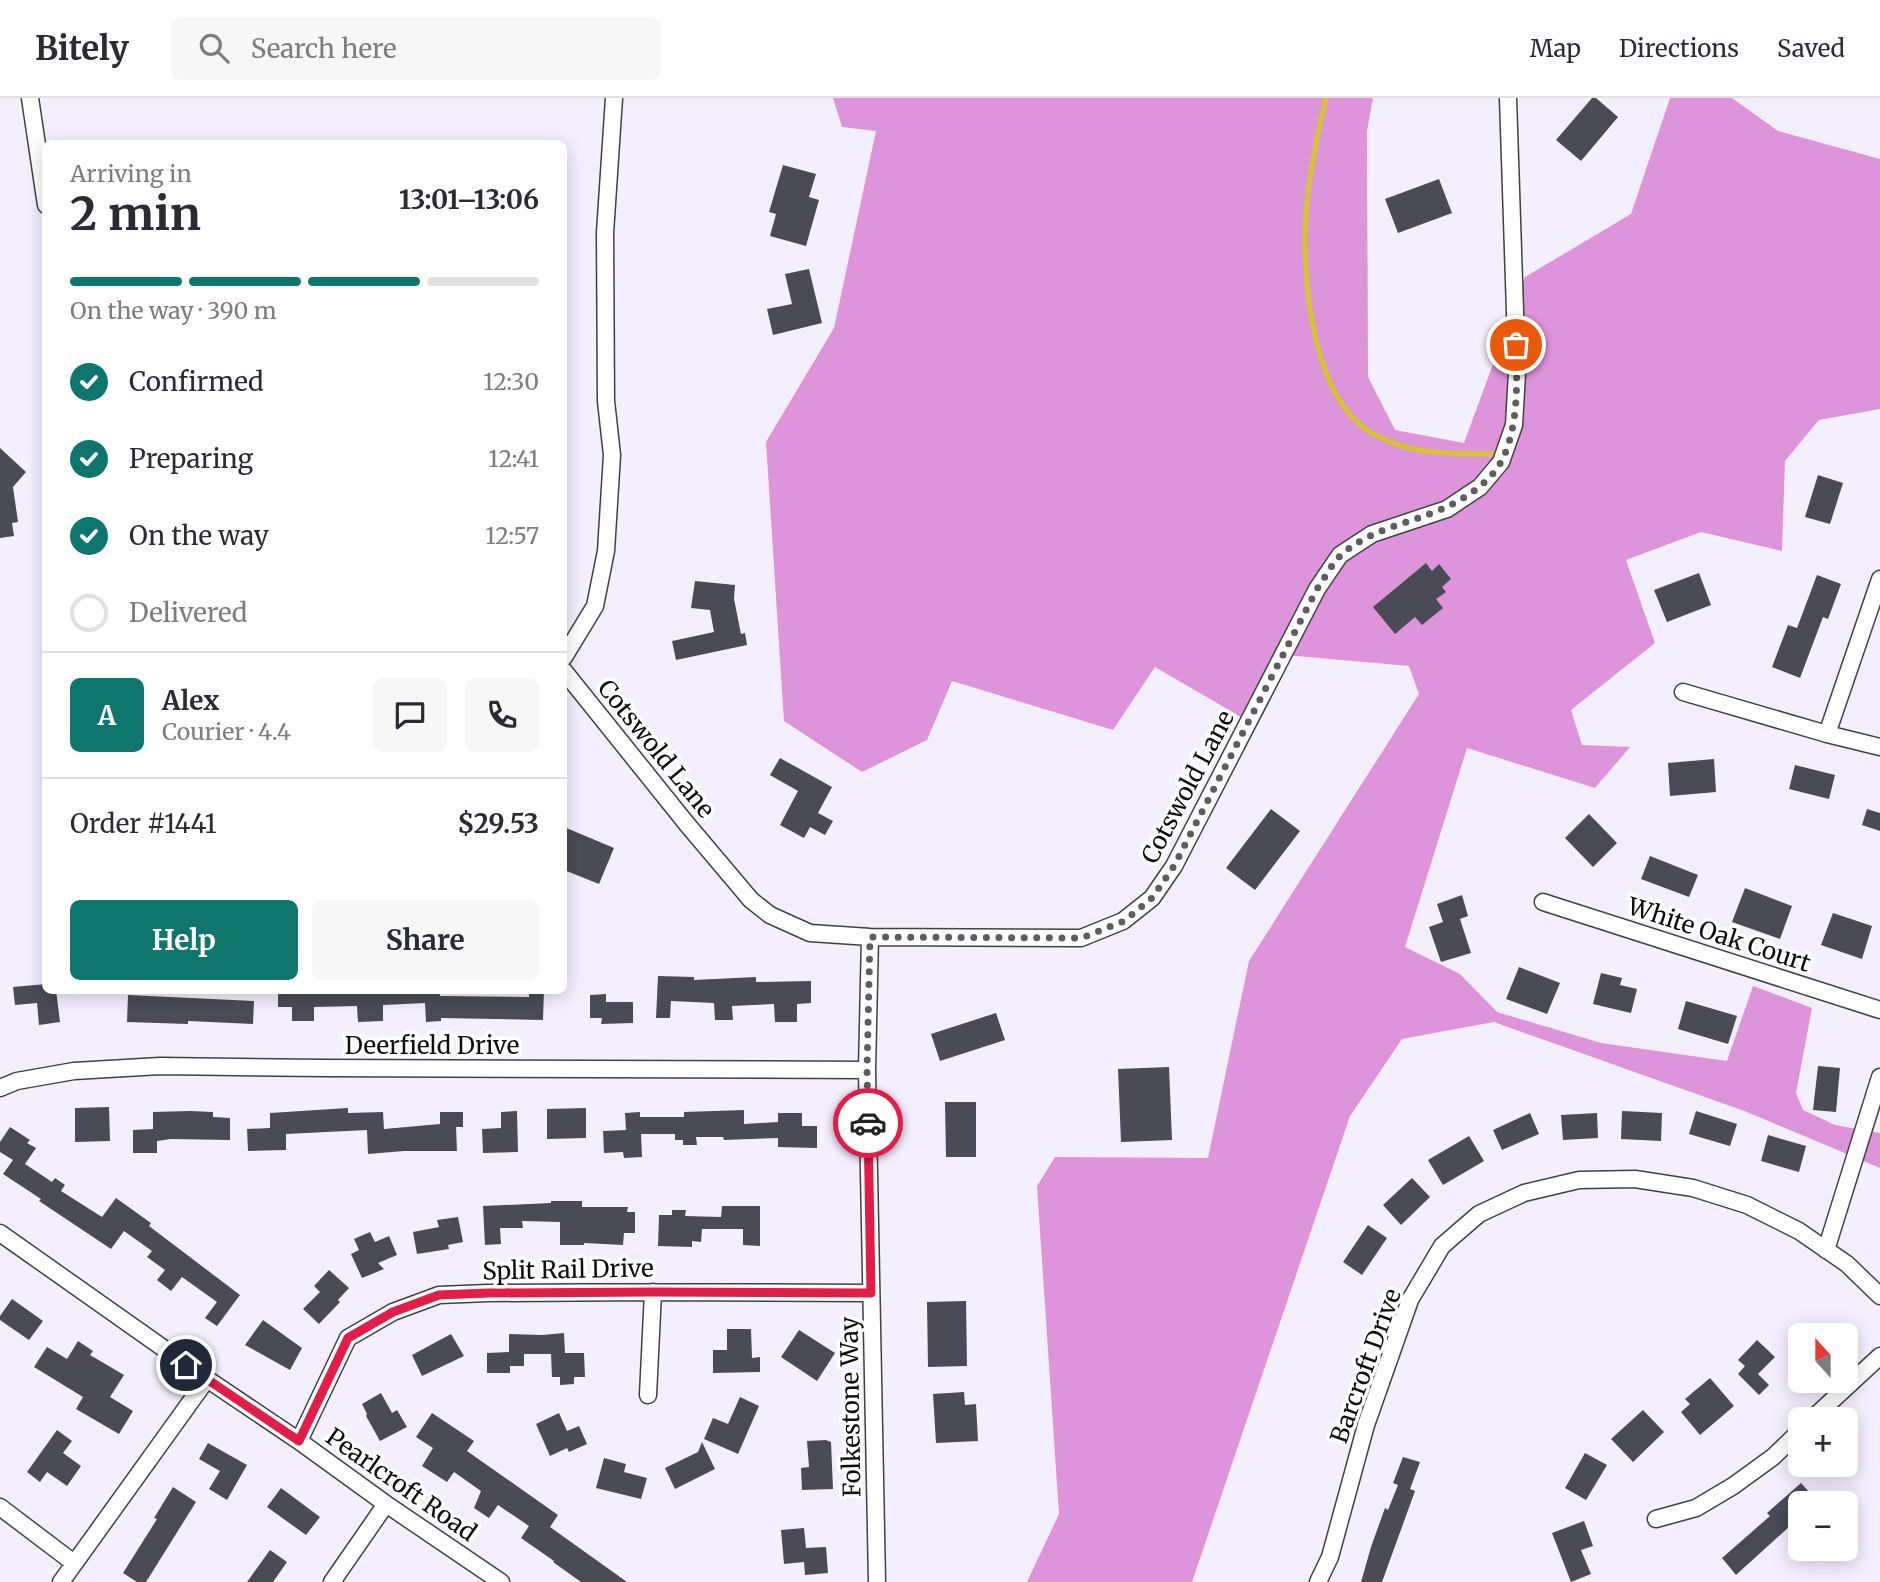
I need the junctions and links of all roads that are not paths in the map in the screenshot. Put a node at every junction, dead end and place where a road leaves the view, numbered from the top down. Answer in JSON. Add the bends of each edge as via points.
{"nodes":[{"id":1,"x":30,"y":98,"type":"edge"},
{"id":2,"x":614,"y":98,"type":"edge"},
{"id":3,"x":1508,"y":98,"type":"edge"},
{"id":4,"x":42,"y":178,"type":"edge"},
{"id":5,"x":1880,"y":579,"type":"edge"},
{"id":6,"x":567,"y":652,"type":"edge"},
{"id":7,"x":567,"y":675,"type":"edge"},
{"id":8,"x":1683,"y":692,"type":"dead end"},
{"id":9,"x":1827,"y":734,"type":"junction"},
{"id":10,"x":1880,"y":747,"type":"edge"},
{"id":11,"x":1543,"y":902,"type":"dead end"},
{"id":12,"x":870,"y":937,"type":"junction"},
{"id":13,"x":1880,"y":1010,"type":"edge"},
{"id":14,"x":867,"y":1070,"type":"junction"},
{"id":15,"x":1880,"y":1077,"type":"edge"},
{"id":16,"x":0,"y":1088,"type":"edge"},
{"id":17,"x":0,"y":1233,"type":"edge"},
{"id":18,"x":1826,"y":1250,"type":"junction"},
{"id":19,"x":653,"y":1292,"type":"junction"},
{"id":20,"x":871,"y":1293,"type":"junction"},
{"id":21,"x":1880,"y":1296,"type":"edge"},
{"id":22,"x":1880,"y":1356,"type":"edge"},
{"id":23,"x":206,"y":1379,"type":"junction"},
{"id":24,"x":648,"y":1395,"type":"dead end"},
{"id":25,"x":1825,"y":1407,"type":"edge"},
{"id":26,"x":299,"y":1441,"type":"junction"},
{"id":27,"x":1788,"y":1443,"type":"edge"},
{"id":28,"x":386,"y":1504,"type":"junction"},
{"id":29,"x":0,"y":1507,"type":"edge"},
{"id":30,"x":1656,"y":1519,"type":"dead end"},
{"id":31,"x":74,"y":1563,"type":"junction"},
{"id":32,"x":61,"y":1582,"type":"edge"},
{"id":33,"x":332,"y":1582,"type":"edge"},
{"id":34,"x":501,"y":1582,"type":"edge"},
{"id":35,"x":877,"y":1582,"type":"edge"},
{"id":36,"x":1318,"y":1582,"type":"edge"}],
"edges":[{"from":1,"to":4,"type":"street"},
{"from":2,"to":6,"type":"street","via":[[605,233],[606,401],[612,455],[606,551],[595,606]]},
{"from":3,"to":12,"type":"street","name":"Cotswold Lane","via":[[1517,373],[1514,425],[1501,462],[1480,487],[1447,509],[1372,534],[1340,555],[1317,589],[1174,866],[1152,898],[1124,921],[1082,938]]},
{"from":5,"to":9,"type":"street"},
{"from":7,"to":12,"type":"street","name":"Cotswold Lane","via":[[751,900],[770,915],[810,933]]},
{"from":8,"to":9,"type":"street"},
{"from":9,"to":10,"type":"street"},
{"from":11,"to":13,"type":"street","name":"White Oak Court"},
{"from":12,"to":14,"type":"street","name":"Folkestone Way"},
{"from":14,"to":16,"type":"street","name":"Deerfield Drive","via":[[160,1066],[74,1071]]},
{"from":14,"to":20,"type":"street","name":"Folkestone Way"},
{"from":15,"to":18,"type":"street"},
{"from":17,"to":23,"type":"street","name":"Pearlcroft Road"},
{"from":18,"to":21,"type":"street","name":"Barcroft Drive"},
{"from":18,"to":36,"type":"street","name":"Barcroft Drive","via":[[1747,1205],[1693,1188],[1635,1179],[1579,1180],[1524,1193],[1479,1214],[1443,1246],[1410,1300],[1366,1425],[1330,1557]]},
{"from":19,"to":20,"type":"street","name":"Split Rail Drive"},
{"from":19,"to":24,"type":"street"},
{"from":19,"to":26,"type":"street","name":"Split Rail Drive","via":[[439,1295],[393,1312],[348,1338]]},
{"from":20,"to":35,"type":"street","name":"Folkestone Way"},
{"from":22,"to":25,"type":"street"},
{"from":23,"to":26,"type":"street","name":"Pearlcroft Road"},
{"from":23,"to":31,"type":"street"},
{"from":26,"to":28,"type":"street","name":"Pearlcroft Road"},
{"from":27,"to":30,"type":"street","via":[[1733,1486],[1696,1508]]},
{"from":28,"to":33,"type":"street"},
{"from":28,"to":34,"type":"street","name":"Pearlcroft Road"},
{"from":29,"to":31,"type":"street"},
{"from":31,"to":32,"type":"street"}]}
